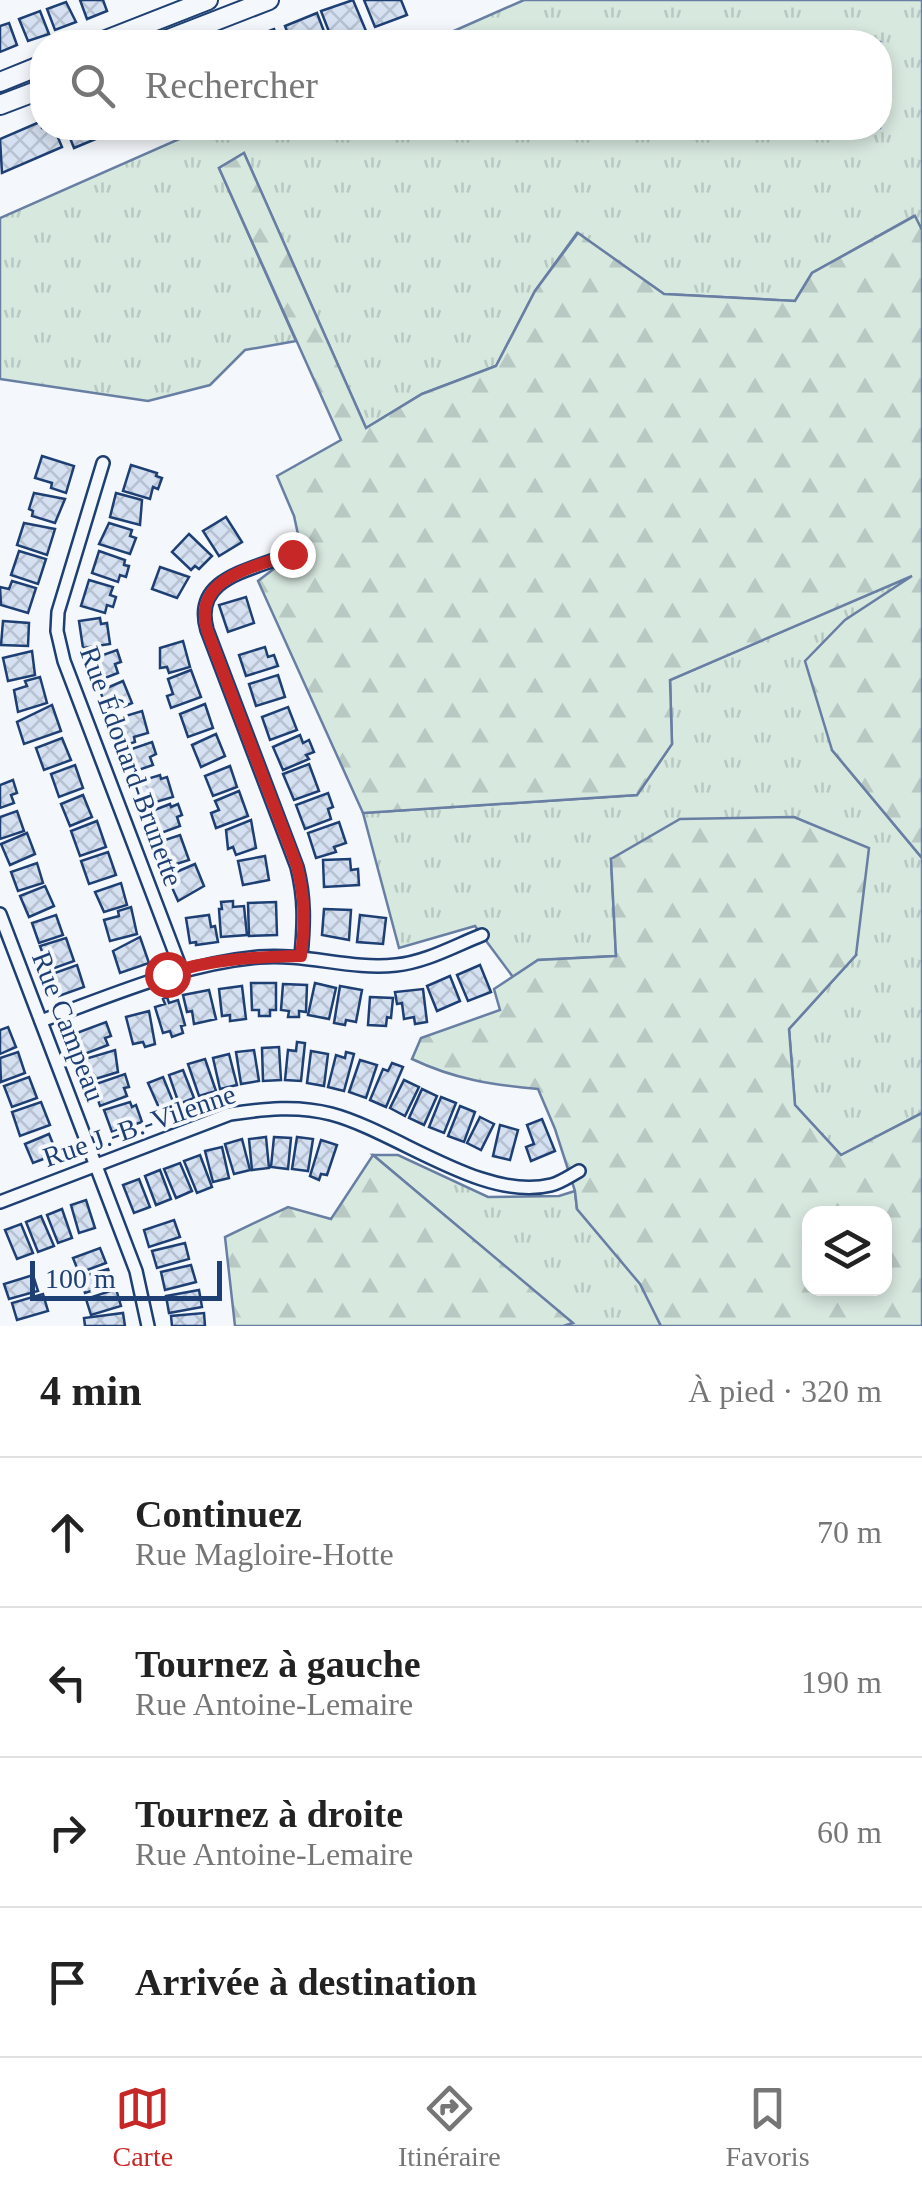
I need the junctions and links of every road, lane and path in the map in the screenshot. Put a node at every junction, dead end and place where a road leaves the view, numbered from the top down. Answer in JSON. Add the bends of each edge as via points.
{"nodes":[{"id":1,"x":208,"y":0,"type":"edge"},
{"id":2,"x":269,"y":0,"type":"edge"},
{"id":3,"x":132,"y":30,"type":"edge"},
{"id":4,"x":192,"y":30,"type":"edge"},
{"id":5,"x":30,"y":70,"type":"edge"},
{"id":6,"x":0,"y":82,"type":"edge"},
{"id":7,"x":30,"y":93,"type":"edge"},
{"id":8,"x":0,"y":105,"type":"edge"},
{"id":9,"x":103,"y":463,"type":"dead end"},
{"id":10,"x":301,"y":548,"type":"dead end"},
{"id":11,"x":0,"y":914,"type":"edge"},
{"id":12,"x":482,"y":935,"type":"dead end"},
{"id":13,"x":301,"y":956,"type":"junction"},
{"id":14,"x":181,"y":969,"type":"junction"},
{"id":15,"x":41,"y":1021,"type":"junction"},
{"id":16,"x":94,"y":1165,"type":"junction"},
{"id":17,"x":579,"y":1172,"type":"dead end"},
{"id":18,"x":0,"y":1202,"type":"edge"},
{"id":19,"x":148,"y":1326,"type":"edge"}],
"edges":[{"from":1,"to":3,"type":"street"},
{"from":2,"to":4,"type":"street"},
{"from":5,"to":6,"type":"street"},
{"from":7,"to":8,"type":"street"},
{"from":9,"to":14,"type":"street","name":"Rue Édouard-Brunette","via":[[57,631]]},
{"from":10,"to":13,"type":"street","via":[[217,584],[204,613],[297,866],[305,920]]},
{"from":11,"to":15,"type":"street","name":"Rue Campeau"},
{"from":12,"to":13,"type":"street","via":[[398,965]]},
{"from":13,"to":14,"type":"street"},
{"from":14,"to":15,"type":"street"},
{"from":15,"to":16,"type":"street","name":"Rue Campeau"},
{"from":16,"to":17,"type":"street","name":"Rue J.-B.-Vilenne","via":[[230,1114],[298,1108],[360,1124],[483,1180],[550,1185]]},
{"from":16,"to":18,"type":"street","name":"Rue J.-B.-Vilenne"},
{"from":16,"to":19,"type":"street","name":"Rue Campeau","via":[[136,1271]]}]}
